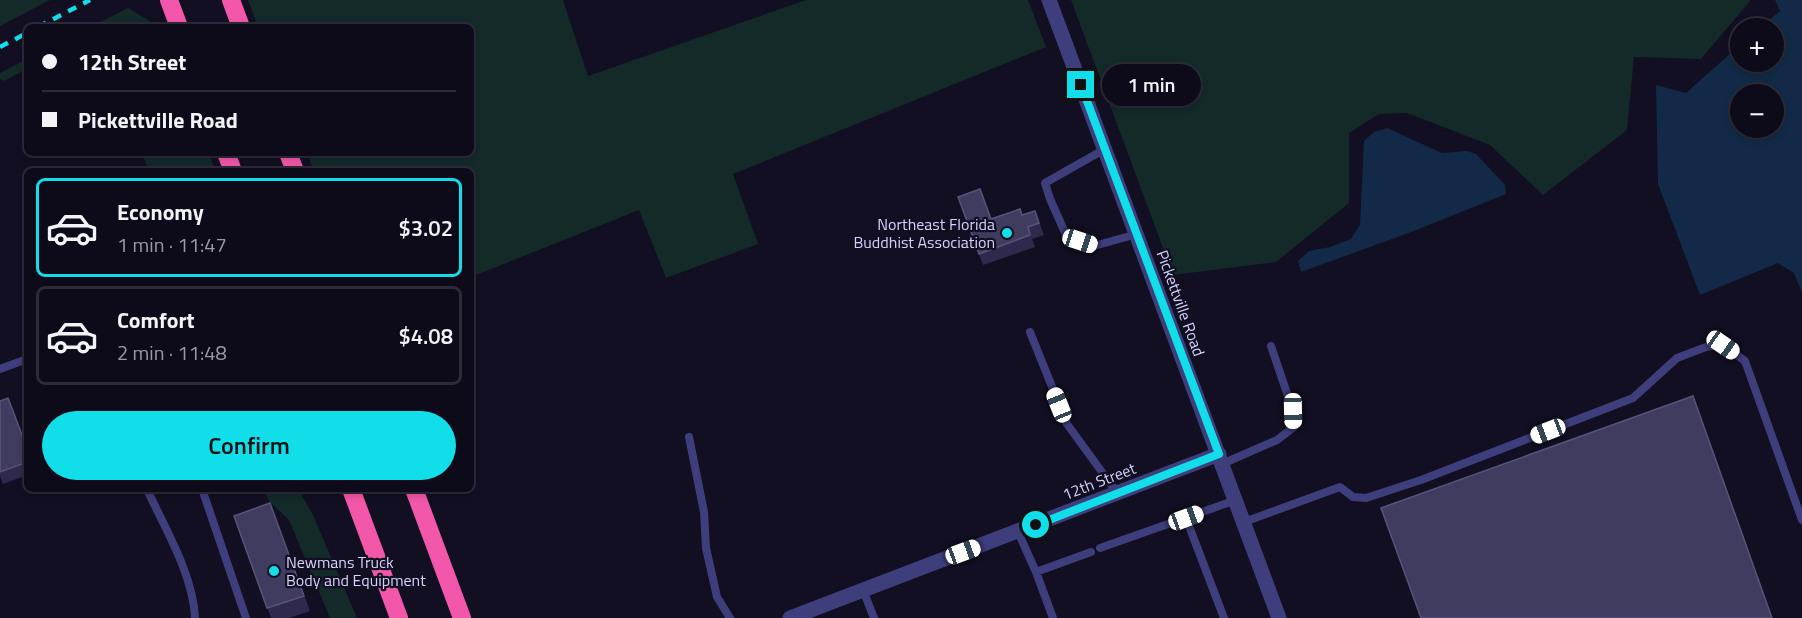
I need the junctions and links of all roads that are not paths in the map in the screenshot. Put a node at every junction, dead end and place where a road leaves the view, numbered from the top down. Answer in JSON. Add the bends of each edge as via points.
{"nodes":[{"id":1,"x":231,"y":0,"type":"edge"},
{"id":2,"x":1049,"y":0,"type":"edge"},
{"id":3,"x":170,"y":3,"type":"edge"},
{"id":4,"x":178,"y":24,"type":"edge"},
{"id":5,"x":240,"y":24,"type":"edge"},
{"id":6,"x":1105,"y":149,"type":"junction"},
{"id":7,"x":1137,"y":234,"type":"junction"},
{"id":8,"x":1030,"y":332,"type":"dead end"},
{"id":9,"x":1271,"y":346,"type":"dead end"},
{"id":10,"x":24,"y":360,"type":"edge"},
{"id":11,"x":0,"y":369,"type":"edge"},
{"id":12,"x":688,"y":437,"type":"dead end"},
{"id":13,"x":1221,"y":459,"type":"junction"},
{"id":14,"x":148,"y":492,"type":"edge"},
{"id":15,"x":203,"y":492,"type":"edge"},
{"id":16,"x":352,"y":492,"type":"edge"},
{"id":17,"x":415,"y":492,"type":"edge"},
{"id":18,"x":1118,"y":494,"type":"junction"},
{"id":19,"x":1236,"y":500,"type":"junction"},
{"id":20,"x":1186,"y":518,"type":"junction"},
{"id":21,"x":1802,"y":520,"type":"edge"},
{"id":22,"x":1244,"y":522,"type":"junction"},
{"id":23,"x":1018,"y":531,"type":"junction"},
{"id":24,"x":1100,"y":549,"type":"dead end"},
{"id":25,"x":1091,"y":552,"type":"dead end"},
{"id":26,"x":1036,"y":572,"type":"junction"},
{"id":27,"x":863,"y":590,"type":"junction"},
{"id":28,"x":195,"y":618,"type":"edge"},
{"id":29,"x":246,"y":618,"type":"edge"},
{"id":30,"x":399,"y":618,"type":"edge"},
{"id":31,"x":462,"y":618,"type":"edge"},
{"id":32,"x":730,"y":618,"type":"edge"},
{"id":33,"x":790,"y":618,"type":"edge"},
{"id":34,"x":874,"y":618,"type":"edge"},
{"id":35,"x":1053,"y":618,"type":"edge"},
{"id":36,"x":1224,"y":618,"type":"edge"},
{"id":37,"x":1279,"y":618,"type":"edge"}],
"edges":[{"from":1,"to":5,"type":"highway"},
{"from":2,"to":6,"type":"street","name":"Pickettville Road"},
{"from":3,"to":4,"type":"highway"},
{"from":6,"to":7,"type":"street","name":"Pickettville Road"},
{"from":6,"to":7,"type":"lane","via":[[1046,183],[1050,199],[1067,237],[1094,246]]},
{"from":7,"to":13,"type":"street","name":"Pickettville Road"},
{"from":8,"to":18,"type":"lane","via":[[1066,424]]},
{"from":9,"to":13,"type":"lane","via":[[1293,411],[1294,427],[1277,440]]},
{"from":10,"to":11,"type":"lane"},
{"from":12,"to":32,"type":"lane","via":[[704,512],[712,578],[717,597]]},
{"from":13,"to":18,"type":"street","name":"12th Street"},
{"from":13,"to":19,"type":"street","name":"Pickettville Road"},
{"from":14,"to":28,"type":"lane","via":[[186,573]]},
{"from":15,"to":29,"type":"lane"},
{"from":16,"to":30,"type":"highway"},
{"from":17,"to":31,"type":"highway"},
{"from":18,"to":23,"type":"street","name":"12th Street"},
{"from":19,"to":20,"type":"lane"},
{"from":19,"to":22,"type":"street","name":"Pickettville Road"},
{"from":20,"to":24,"type":"lane"},
{"from":20,"to":36,"type":"lane"},
{"from":21,"to":22,"type":"lane","via":[[1745,361],[1723,345],[1677,358],[1634,398],[1421,480],[1366,498],[1353,497],[1340,487]]},
{"from":22,"to":37,"type":"street","name":"Pickettville Road"},
{"from":23,"to":26,"type":"lane"},
{"from":23,"to":27,"type":"street","name":"12th Street"},
{"from":25,"to":26,"type":"lane"},
{"from":26,"to":35,"type":"lane"},
{"from":27,"to":33,"type":"street","name":"12th Street"},
{"from":27,"to":34,"type":"lane"}]}
